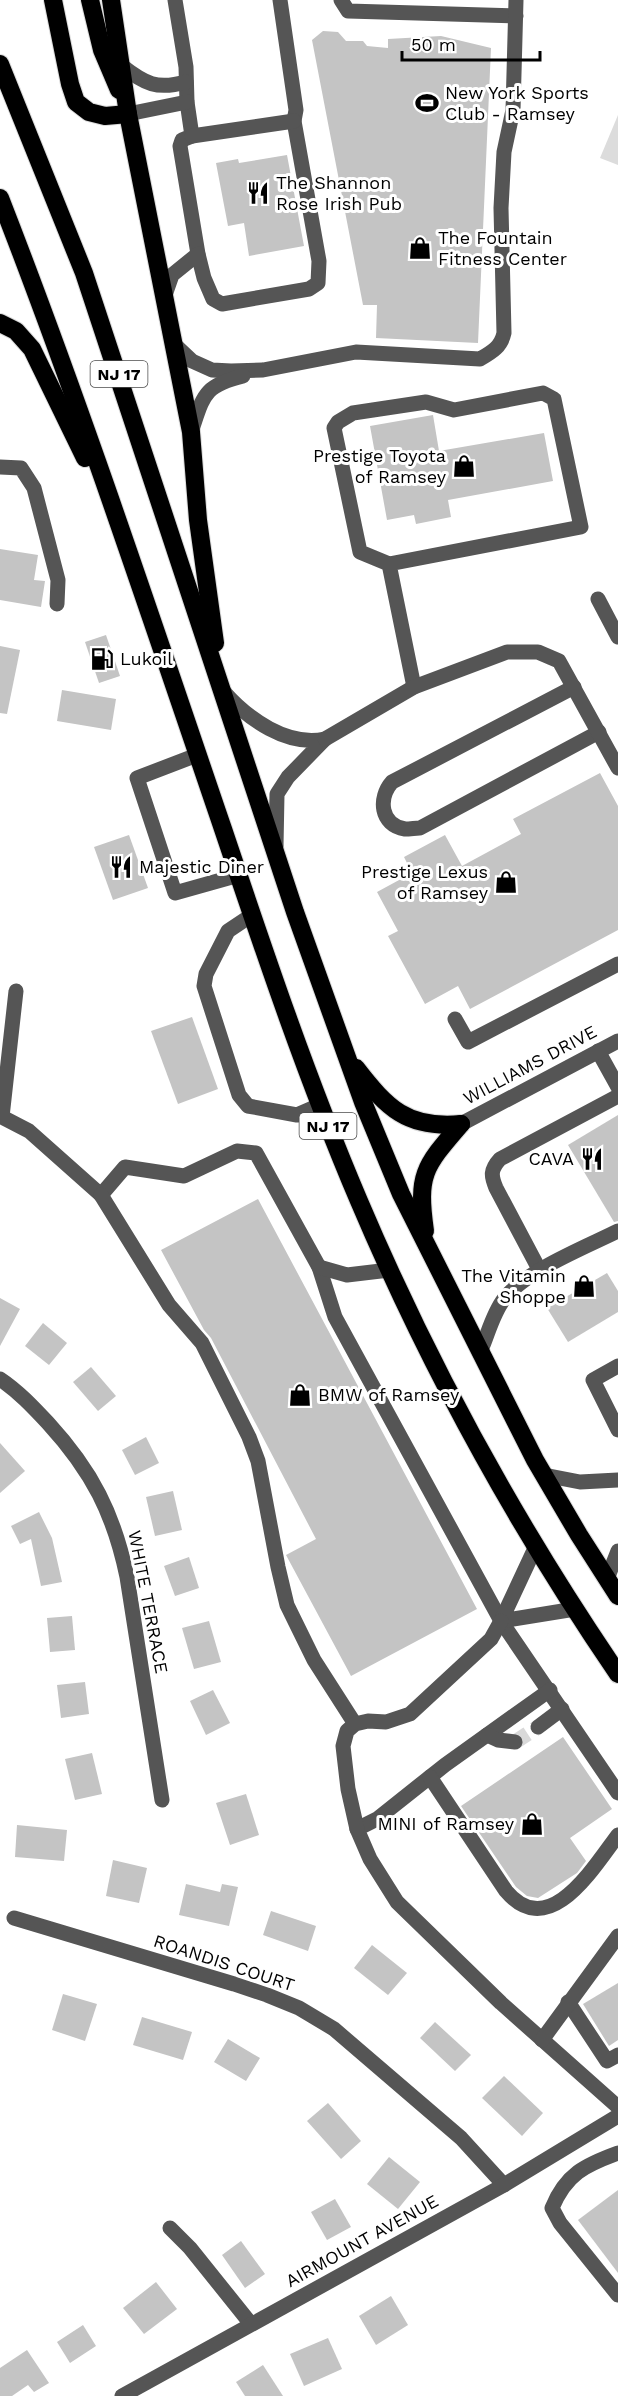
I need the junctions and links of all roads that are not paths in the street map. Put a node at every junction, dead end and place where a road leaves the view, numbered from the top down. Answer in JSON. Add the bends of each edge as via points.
{"nodes":[{"id":1,"x":53,"y":0,"type":"edge"},
{"id":2,"x":90,"y":0,"type":"edge"},
{"id":3,"x":111,"y":0,"type":"edge"},
{"id":4,"x":175,"y":0,"type":"edge"},
{"id":5,"x":280,"y":0,"type":"edge"},
{"id":6,"x":341,"y":0,"type":"edge"},
{"id":7,"x":516,"y":0,"type":"edge"},
{"id":8,"x":516,"y":16,"type":"junction"},
{"id":9,"x":0,"y":64,"type":"edge"},
{"id":10,"x":122,"y":66,"type":"junction"},
{"id":11,"x":186,"y":82,"type":"junction"},
{"id":12,"x":187,"y":102,"type":"junction"},
{"id":13,"x":128,"y":114,"type":"junction"},
{"id":14,"x":294,"y":121,"type":"junction"},
{"id":15,"x":192,"y":136,"type":"junction"},
{"id":16,"x":0,"y":198,"type":"edge"},
{"id":17,"x":198,"y":254,"type":"junction"},
{"id":18,"x":165,"y":296,"type":"junction"},
{"id":19,"x":0,"y":323,"type":"edge"},
{"id":20,"x":175,"y":345,"type":"junction"},
{"id":21,"x":263,"y":370,"type":"junction"},
{"id":22,"x":191,"y":432,"type":"junction"},
{"id":23,"x":0,"y":467,"type":"edge"},
{"id":24,"x":124,"y":539,"type":"junction"},
{"id":25,"x":389,"y":564,"type":"junction"},
{"id":26,"x":598,"y":600,"type":"dead end"},
{"id":27,"x":57,"y":604,"type":"dead end"},
{"id":28,"x":618,"y":637,"type":"edge"},
{"id":29,"x":414,"y":687,"type":"junction"},
{"id":30,"x":574,"y":687,"type":"junction"},
{"id":31,"x":222,"y":690,"type":"junction"},
{"id":32,"x":598,"y":732,"type":"junction"},
{"id":33,"x":325,"y":739,"type":"junction"},
{"id":34,"x":197,"y":755,"type":"junction"},
{"id":35,"x":618,"y":768,"type":"edge"},
{"id":36,"x":276,"y":855,"type":"junction"},
{"id":37,"x":238,"y":875,"type":"junction"},
{"id":38,"x":252,"y":915,"type":"junction"},
{"id":39,"x":618,"y":964,"type":"edge"},
{"id":40,"x":16,"y":991,"type":"dead end"},
{"id":41,"x":455,"y":1019,"type":"dead end"},
{"id":42,"x":618,"y":1041,"type":"edge"},
{"id":43,"x":598,"y":1051,"type":"junction"},
{"id":44,"x":345,"y":1054,"type":"junction"},
{"id":45,"x":618,"y":1087,"type":"edge"},
{"id":46,"x":618,"y":1096,"type":"edge"},
{"id":47,"x":320,"y":1105,"type":"junction"},
{"id":48,"x":460,"y":1124,"type":"junction"},
{"id":49,"x":101,"y":1195,"type":"junction"},
{"id":50,"x":617,"y":1233,"type":"edge"},
{"id":51,"x":427,"y":1248,"type":"junction"},
{"id":52,"x":319,"y":1267,"type":"junction"},
{"id":53,"x":389,"y":1270,"type":"junction"},
{"id":54,"x":540,"y":1271,"type":"junction"},
{"id":55,"x":481,"y":1350,"type":"junction"},
{"id":56,"x":618,"y":1366,"type":"edge"},
{"id":57,"x":0,"y":1379,"type":"edge"},
{"id":58,"x":618,"y":1430,"type":"edge"},
{"id":59,"x":544,"y":1475,"type":"junction"},
{"id":60,"x":618,"y":1479,"type":"edge"},
{"id":61,"x":536,"y":1546,"type":"junction"},
{"id":62,"x":618,"y":1551,"type":"edge"},
{"id":63,"x":607,"y":1579,"type":"junction"},
{"id":64,"x":618,"y":1596,"type":"edge"},
{"id":65,"x":575,"y":1609,"type":"junction"},
{"id":66,"x":501,"y":1621,"type":"junction"},
{"id":67,"x":618,"y":1674,"type":"edge"},
{"id":68,"x":550,"y":1690,"type":"junction"},
{"id":69,"x":562,"y":1709,"type":"junction"},
{"id":70,"x":355,"y":1725,"type":"junction"},
{"id":71,"x":538,"y":1727,"type":"tunnel mouth"},
{"id":72,"x":487,"y":1735,"type":"junction"},
{"id":73,"x":515,"y":1742,"type":"dead end"},
{"id":74,"x":430,"y":1777,"type":"junction"},
{"id":75,"x":618,"y":1793,"type":"edge"},
{"id":76,"x":162,"y":1800,"type":"dead end"},
{"id":77,"x":357,"y":1829,"type":"junction"},
{"id":78,"x":618,"y":1835,"type":"edge"},
{"id":79,"x":15,"y":1918,"type":"dead end"},
{"id":80,"x":618,"y":1936,"type":"edge"},
{"id":81,"x":568,"y":2002,"type":"junction"},
{"id":82,"x":542,"y":2040,"type":"junction"},
{"id":83,"x":612,"y":2058,"type":"edge"},
{"id":84,"x":618,"y":2107,"type":"edge"},
{"id":85,"x":618,"y":2116,"type":"edge"},
{"id":86,"x":618,"y":2153,"type":"edge"},
{"id":87,"x":504,"y":2185,"type":"junction"},
{"id":88,"x":170,"y":2228,"type":"dead end"},
{"id":89,"x":618,"y":2295,"type":"edge"},
{"id":90,"x":251,"y":2324,"type":"junction"},
{"id":91,"x":122,"y":2396,"type":"edge"}],
"edges":[{"from":1,"to":13,"type":"highway","via":[[76,102],[89,112],[105,116]]},
{"from":2,"to":13,"type":"highway","via":[[102,50]]},
{"from":3,"to":10,"type":"highway"},
{"from":4,"to":11,"type":"street"},
{"from":5,"to":14,"type":"street","via":[[296,110]]},
{"from":6,"to":8,"type":"street","via":[[348,11]]},
{"from":7,"to":8,"type":"street"},
{"from":8,"to":21,"type":"street","via":[[513,110],[504,152],[501,208],[502,341],[480,359],[356,352]]},
{"from":9,"to":31,"type":"highway","number":"NJ 17","via":[[84,273]]},
{"from":10,"to":11,"type":"street","via":[[141,81],[155,85]]},
{"from":10,"to":13,"type":"highway"},
{"from":11,"to":12,"type":"street"},
{"from":12,"to":13,"type":"street"},
{"from":12,"to":15,"type":"street"},
{"from":13,"to":18,"type":"highway"},
{"from":14,"to":15,"type":"street"},
{"from":14,"to":17,"type":"street","via":[[319,261],[318,283],[309,289],[222,303],[208,291]]},
{"from":15,"to":17,"type":"street","via":[[182,140],[180,146]]},
{"from":16,"to":24,"type":"highway","number":"NJ 17"},
{"from":17,"to":18,"type":"street","via":[[172,275]]},
{"from":18,"to":20,"type":"highway"},
{"from":19,"to":24,"type":"highway","via":[[16,330],[32,349]]},
{"from":20,"to":21,"type":"street","via":[[192,361],[212,370]]},
{"from":20,"to":22,"type":"highway"},
{"from":21,"to":22,"type":"street","via":[[222,381],[209,389]]},
{"from":22,"to":31,"type":"highway","via":[[198,520]]},
{"from":23,"to":27,"type":"street","via":[[21,468],[34,488],[58,580]]},
{"from":24,"to":34,"type":"highway","number":"NJ 17"},
{"from":25,"to":25,"type":"street","via":[[581,527],[554,399],[543,393],[454,410],[426,402],[353,412],[338,422],[334,428],[360,552]]},
{"from":25,"to":29,"type":"street"},
{"from":26,"to":28,"type":"street"},
{"from":29,"to":30,"type":"street","via":[[507,652],[521,651],[538,652],[559,661]]},
{"from":29,"to":33,"type":"street"},
{"from":30,"to":32,"type":"street"},
{"from":30,"to":32,"type":"street","via":[[392,782],[382,801],[384,813],[392,824],[405,829],[420,828]]},
{"from":31,"to":33,"type":"street","via":[[240,710],[285,736]]},
{"from":31,"to":36,"type":"highway","number":"NJ 17"},
{"from":32,"to":35,"type":"street"},
{"from":33,"to":36,"type":"street","via":[[288,777],[278,794]]},
{"from":34,"to":37,"type":"highway","number":"NJ 17"},
{"from":34,"to":37,"type":"street","via":[[137,778],[175,893]]},
{"from":36,"to":44,"type":"highway","number":"NJ 17"},
{"from":37,"to":38,"type":"highway","number":"NJ 17"},
{"from":38,"to":47,"type":"highway","number":"NJ 17"},
{"from":38,"to":47,"type":"street","via":[[228,932],[206,974],[204,986],[239,1095],[248,1106],[297,1115]]},
{"from":39,"to":41,"type":"street","via":[[468,1042]]},
{"from":40,"to":49,"type":"street","via":[[2,1117],[29,1131]]},
{"from":42,"to":43,"type":"street","name":"WILLIAMS DRIVE"},
{"from":43,"to":45,"type":"street"},
{"from":43,"to":48,"type":"street","name":"WILLIAMS DRIVE"},
{"from":44,"to":48,"type":"highway","via":[[394,1111],[425,1124]]},
{"from":44,"to":51,"type":"highway","number":"NJ 17"},
{"from":46,"to":54,"type":"street","via":[[500,1159],[492,1167],[496,1188]]},
{"from":47,"to":53,"type":"highway","number":"NJ 17"},
{"from":48,"to":51,"type":"highway","via":[[432,1158],[423,1179],[421,1202]]},
{"from":49,"to":52,"type":"street","via":[[125,1167],[184,1176],[237,1151],[256,1153]]},
{"from":49,"to":70,"type":"street","via":[[169,1305],[202,1343],[249,1437],[258,1461],[287,1605],[314,1660]]},
{"from":50,"to":54,"type":"street"},
{"from":51,"to":55,"type":"highway","number":"NJ 17"},
{"from":52,"to":53,"type":"street","via":[[347,1275]]},
{"from":52,"to":66,"type":"street","via":[[335,1317]]},
{"from":53,"to":61,"type":"highway","number":"NJ 17","via":[[446,1384]]},
{"from":54,"to":55,"type":"street","via":[[513,1288],[502,1301]]},
{"from":55,"to":59,"type":"highway","number":"NJ 17"},
{"from":56,"to":58,"type":"street","via":[[593,1380]]},
{"from":57,"to":76,"type":"street","name":"WHITE TERRACE","via":[[27,1401],[75,1454],[109,1512],[126,1578]]},
{"from":59,"to":60,"type":"street","via":[[580,1482]]},
{"from":59,"to":63,"type":"highway","number":"NJ 17"},
{"from":61,"to":65,"type":"highway","number":"NJ 17"},
{"from":61,"to":66,"type":"street"},
{"from":62,"to":63,"type":"street"},
{"from":63,"to":64,"type":"highway","number":"NJ 17"},
{"from":65,"to":66,"type":"street"},
{"from":65,"to":67,"type":"highway","number":"NJ 17"},
{"from":66,"to":68,"type":"street"},
{"from":66,"to":70,"type":"street","via":[[491,1639],[410,1714],[386,1722]]},
{"from":68,"to":69,"type":"street"},
{"from":68,"to":72,"type":"street"},
{"from":69,"to":71,"type":"street"},
{"from":69,"to":75,"type":"street"},
{"from":70,"to":77,"type":"street","via":[[347,1731],[343,1746]]},
{"from":72,"to":73,"type":"street"},
{"from":72,"to":74,"type":"street"},
{"from":74,"to":77,"type":"street","via":[[377,1819]]},
{"from":74,"to":78,"type":"street","via":[[506,1891],[525,1908],[553,1906],[584,1880]]},
{"from":77,"to":82,"type":"street","via":[[370,1860],[397,1902]]},
{"from":79,"to":87,"type":"street","name":"ROANDIS COURT","via":[[234,1984],[299,2008],[334,2029],[461,2138]]},
{"from":80,"to":81,"type":"street"},
{"from":81,"to":82,"type":"street"},
{"from":81,"to":83,"type":"street"},
{"from":82,"to":84,"type":"street"},
{"from":85,"to":87,"type":"street","name":"AIRMOUNT AVENUE"},
{"from":86,"to":89,"type":"street","via":[[575,2173],[560,2189],[552,2208]]},
{"from":87,"to":90,"type":"street","name":"AIRMOUNT AVENUE"},
{"from":88,"to":90,"type":"street"},
{"from":90,"to":91,"type":"street","name":"AIRMOUNT AVENUE"}]}
